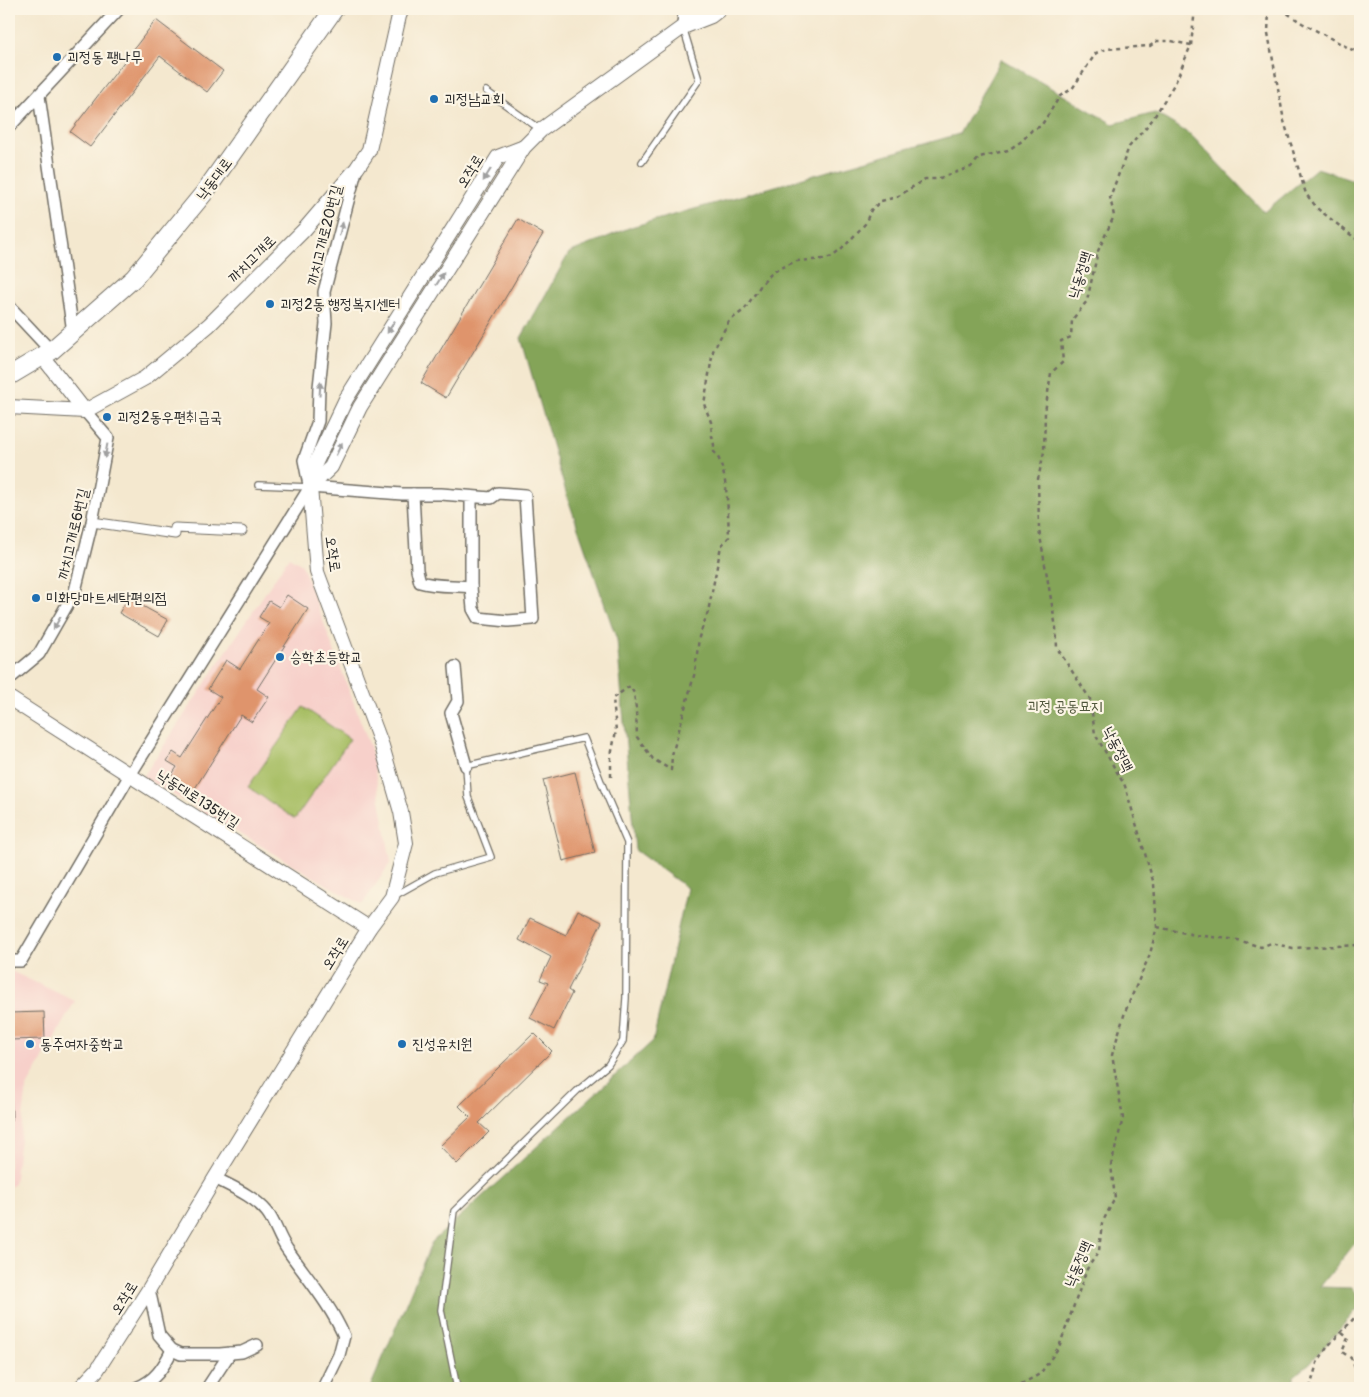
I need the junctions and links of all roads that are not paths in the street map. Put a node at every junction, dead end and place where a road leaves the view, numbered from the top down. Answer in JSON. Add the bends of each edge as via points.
{"nodes":[{"id":1,"x":119,"y":9,"type":"edge"},
{"id":2,"x":334,"y":9,"type":"edge"},
{"id":3,"x":402,"y":9,"type":"edge"},
{"id":4,"x":684,"y":9,"type":"edge"},
{"id":5,"x":697,"y":9,"type":"edge"},
{"id":6,"x":720,"y":9,"type":"edge"},
{"id":7,"x":683,"y":27,"type":"junction"},
{"id":8,"x":486,"y":91,"type":"dead end"},
{"id":9,"x":39,"y":96,"type":"junction"},
{"id":10,"x":9,"y":127,"type":"edge"},
{"id":11,"x":541,"y":130,"type":"junction"},
{"id":12,"x":642,"y":162,"type":"dead end"},
{"id":13,"x":356,"y":168,"type":"junction"},
{"id":14,"x":9,"y":306,"type":"edge"},
{"id":15,"x":74,"y":332,"type":"junction"},
{"id":16,"x":46,"y":354,"type":"junction"},
{"id":17,"x":9,"y":376,"type":"edge"},
{"id":18,"x":9,"y":407,"type":"edge"},
{"id":19,"x":84,"y":412,"type":"junction"},
{"id":20,"x":258,"y":485,"type":"dead end"},
{"id":21,"x":310,"y":487,"type":"junction"},
{"id":22,"x":413,"y":494,"type":"junction"},
{"id":23,"x":471,"y":497,"type":"junction"},
{"id":24,"x":92,"y":522,"type":"junction"},
{"id":25,"x":242,"y":531,"type":"dead end"},
{"id":26,"x":471,"y":587,"type":"junction"},
{"id":27,"x":455,"y":667,"type":"dead end"},
{"id":28,"x":9,"y":679,"type":"edge"},
{"id":29,"x":9,"y":698,"type":"edge"},
{"id":30,"x":466,"y":766,"type":"junction"},
{"id":31,"x":130,"y":775,"type":"junction"},
{"id":32,"x":392,"y":897,"type":"junction"},
{"id":33,"x":369,"y":928,"type":"junction"},
{"id":34,"x":9,"y":961,"type":"edge"},
{"id":35,"x":215,"y":1178,"type":"junction"},
{"id":36,"x":149,"y":1289,"type":"junction"},
{"id":37,"x":257,"y":1345,"type":"dead end"},
{"id":38,"x":172,"y":1350,"type":"junction"},
{"id":39,"x":230,"y":1353,"type":"junction"},
{"id":40,"x":80,"y":1388,"type":"edge"},
{"id":41,"x":136,"y":1388,"type":"edge"},
{"id":42,"x":207,"y":1388,"type":"edge"},
{"id":43,"x":323,"y":1388,"type":"edge"},
{"id":44,"x":457,"y":1388,"type":"edge"}],
"edges":[{"from":1,"to":9,"type":"street"},
{"from":2,"to":15,"type":"main road","name":"낙동대로","via":[[204,193],[134,278]]},
{"from":3,"to":13,"type":"street","name":"까치고개로","via":[[369,150]]},
{"from":4,"to":7,"type":"street"},
{"from":5,"to":7,"type":"street","name":"오작로"},
{"from":6,"to":7,"type":"street","name":"오작로"},
{"from":7,"to":11,"type":"street","name":"오작로"},
{"from":7,"to":12,"type":"lane","via":[[699,80]]},
{"from":8,"to":11,"type":"lane"},
{"from":9,"to":10,"type":"street"},
{"from":9,"to":15,"type":"street"},
{"from":11,"to":21,"type":"street","name":"오작로","via":[[509,168],[360,407],[331,467]]},
{"from":13,"to":19,"type":"street","name":"까치고개로","via":[[304,230],[209,325],[145,378]]},
{"from":21,"to":13,"type":"street","name":"까치고개로20번길","one_way":true,"via":[[304,460],[318,421],[326,323],[324,292]]},
{"from":14,"to":16,"type":"street"},
{"from":15,"to":16,"type":"main road","name":"낙동대로"},
{"from":16,"to":17,"type":"main road","name":"낙동대로"},
{"from":16,"to":19,"type":"street"},
{"from":18,"to":19,"type":"street"},
{"from":19,"to":24,"type":"street","name":"까치고개로6번길","one_way":true,"via":[[108,438]]},
{"from":20,"to":21,"type":"lane"},
{"from":21,"to":22,"type":"street"},
{"from":21,"to":31,"type":"street"},
{"from":21,"to":32,"type":"street","name":"오작로","via":[[317,572],[382,746],[401,812],[406,843]]},
{"from":22,"to":23,"type":"street"},
{"from":22,"to":26,"type":"street","via":[[420,582]]},
{"from":23,"to":26,"type":"street"},
{"from":23,"to":26,"type":"street","via":[[525,494],[533,619],[478,618],[473,609]]},
{"from":24,"to":25,"type":"street","via":[[175,534],[175,528]]},
{"from":24,"to":28,"type":"street","name":"까치고개로6번길","one_way":true,"via":[[75,591],[39,654]]},
{"from":27,"to":30,"type":"street","via":[[458,701],[451,714]]},
{"from":29,"to":31,"type":"street","name":"낙동대로135번길"},
{"from":30,"to":32,"type":"lane","via":[[468,797],[491,857],[435,873]]},
{"from":30,"to":44,"type":"lane","via":[[584,738],[627,843],[626,998],[623,1042],[608,1065],[454,1211],[441,1310]]},
{"from":31,"to":33,"type":"street","name":"낙동대로135번길"},
{"from":31,"to":34,"type":"street","via":[[21,961]]},
{"from":32,"to":33,"type":"street","name":"오작로"},
{"from":33,"to":35,"type":"street","name":"오작로"},
{"from":35,"to":36,"type":"street","name":"오작로"},
{"from":35,"to":43,"type":"street","via":[[249,1197],[267,1212],[286,1248],[340,1326],[344,1336],[339,1355]]},
{"from":36,"to":38,"type":"street","via":[[160,1335]]},
{"from":36,"to":40,"type":"street","name":"오작로","via":[[97,1370]]},
{"from":37,"to":39,"type":"street"},
{"from":38,"to":39,"type":"street","via":[[181,1354]]},
{"from":38,"to":41,"type":"street","via":[[156,1376]]},
{"from":39,"to":42,"type":"street"}]}
